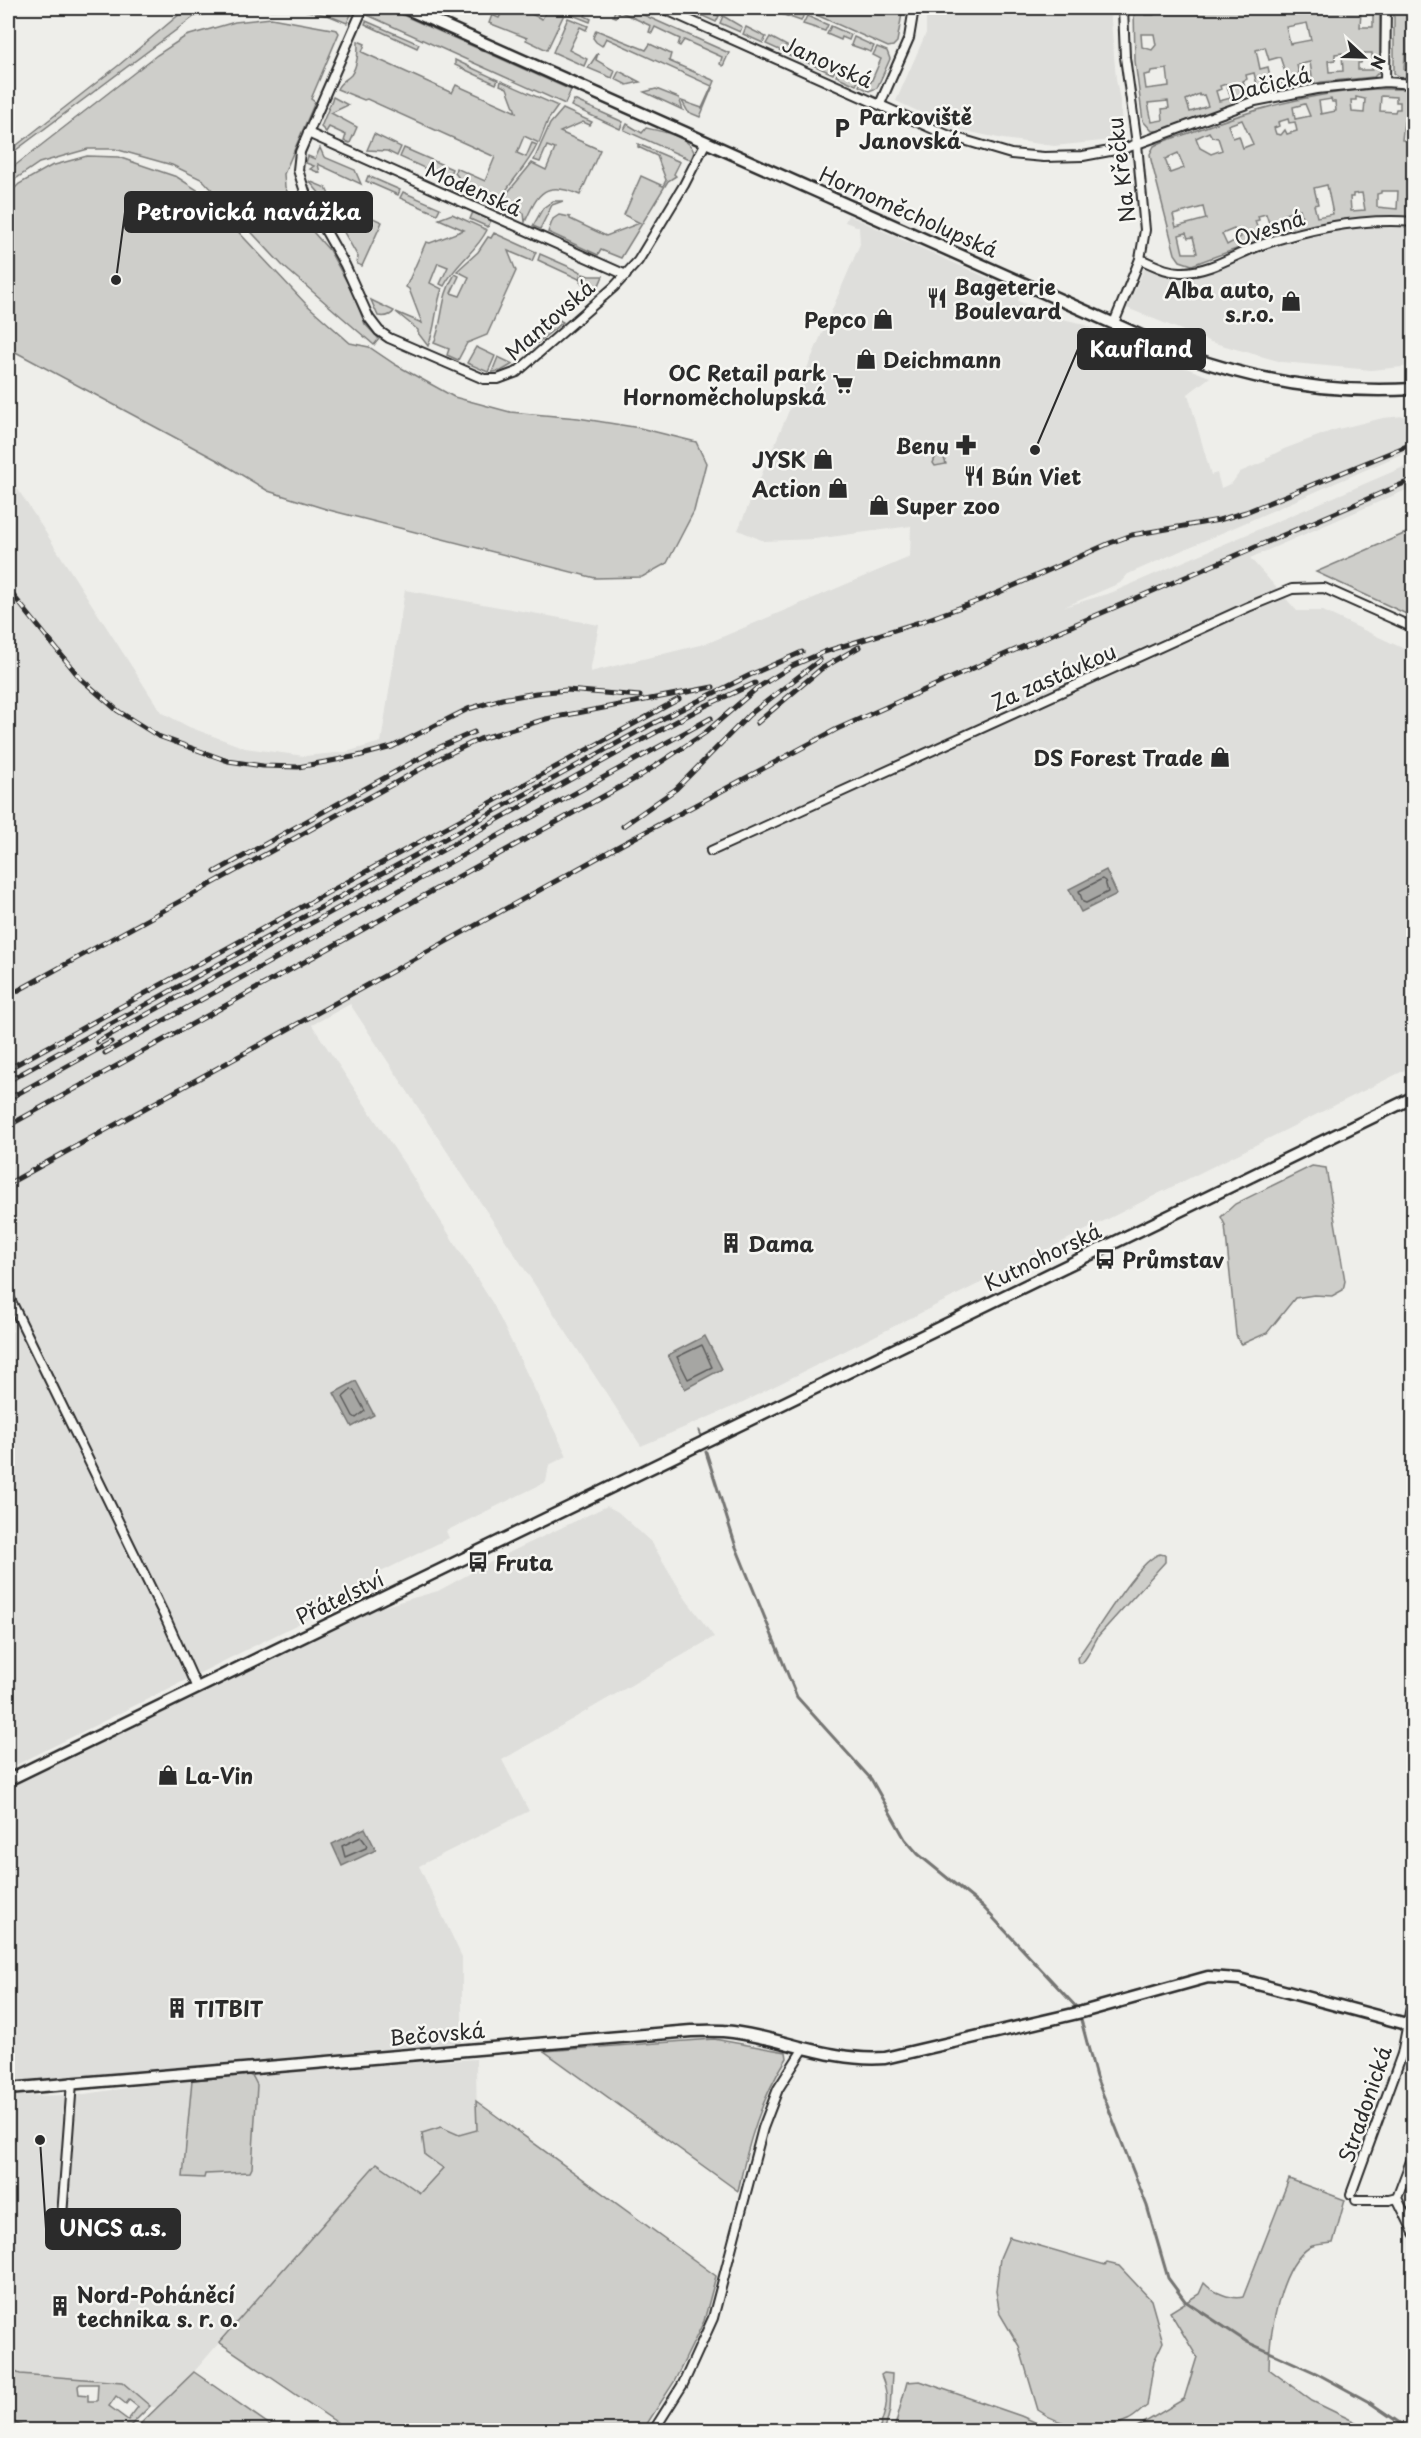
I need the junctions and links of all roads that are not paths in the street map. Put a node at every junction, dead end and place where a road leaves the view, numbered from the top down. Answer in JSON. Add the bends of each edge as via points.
{"nodes":[{"id":1,"x":363,"y":8,"type":"edge"},
{"id":2,"x":405,"y":8,"type":"edge"},
{"id":3,"x":662,"y":8,"type":"edge"},
{"id":4,"x":914,"y":8,"type":"edge"},
{"id":5,"x":1124,"y":8,"type":"edge"},
{"id":6,"x":1386,"y":8,"type":"edge"},
{"id":7,"x":1385,"y":82,"type":"junction"},
{"id":8,"x":1413,"y":84,"type":"edge"},
{"id":9,"x":880,"y":104,"type":"junction"},
{"id":10,"x":308,"y":133,"type":"junction"},
{"id":11,"x":706,"y":142,"type":"junction"},
{"id":12,"x":1137,"y":144,"type":"junction"},
{"id":13,"x":1413,"y":222,"type":"edge"},
{"id":14,"x":1140,"y":260,"type":"junction"},
{"id":15,"x":626,"y":275,"type":"junction"},
{"id":16,"x":1114,"y":323,"type":"junction"},
{"id":17,"x":1413,"y":388,"type":"edge"},
{"id":18,"x":1413,"y":628,"type":"edge"},
{"id":19,"x":711,"y":851,"type":"dead end"},
{"id":20,"x":1413,"y":1097,"type":"edge"},
{"id":21,"x":8,"y":1295,"type":"edge"},
{"id":22,"x":687,"y":1450,"type":"joint"},
{"id":23,"x":197,"y":1688,"type":"junction"},
{"id":24,"x":8,"y":1780,"type":"edge"},
{"id":25,"x":1413,"y":1990,"type":"edge"},
{"id":26,"x":1411,"y":2026,"type":"edge"},
{"id":27,"x":804,"y":2048,"type":"junction"},
{"id":28,"x":72,"y":2082,"type":"junction"},
{"id":29,"x":8,"y":2089,"type":"edge"},
{"id":30,"x":1413,"y":2153,"type":"edge"},
{"id":31,"x":1397,"y":2198,"type":"junction"},
{"id":32,"x":62,"y":2216,"type":"dead end"},
{"id":33,"x":1413,"y":2233,"type":"edge"},
{"id":34,"x":654,"y":2430,"type":"edge"}],
"edges":[{"from":1,"to":10,"type":"street","name":"Mantovská"},
{"from":2,"to":11,"type":"street","name":"Hornoměcholupská"},
{"from":3,"to":9,"type":"street","name":"Janovská"},
{"from":4,"to":9,"type":"street","via":[[909,38]]},
{"from":5,"to":12,"type":"street","name":"Na Křečku","via":[[1125,57]]},
{"from":6,"to":7,"type":"street"},
{"from":7,"to":8,"type":"street","name":"Dačická"},
{"from":7,"to":12,"type":"street","name":"Dačická","via":[[1255,101]]},
{"from":9,"to":12,"type":"street","name":"Janovská","via":[[957,138],[1011,154],[1044,158],[1083,156]]},
{"from":10,"to":15,"type":"street","name":"Modenská"},
{"from":10,"to":15,"type":"street","name":"Mantovská","via":[[298,170],[307,198],[345,265],[369,318],[380,332],[398,342],[484,379],[505,378],[522,368]]},
{"from":11,"to":15,"type":"street","name":"Mantovská","via":[[656,233]]},
{"from":11,"to":16,"type":"street","name":"Hornoměcholupská"},
{"from":12,"to":14,"type":"street","name":"Na Křečku","via":[[1145,218]]},
{"from":13,"to":14,"type":"street","name":"Ovesná","via":[[1339,224],[1262,245],[1199,271],[1170,272]]},
{"from":14,"to":16,"type":"street","name":"Na Křečku"},
{"from":16,"to":17,"type":"street","name":"Hornoměcholupská","via":[[1184,355],[1256,378],[1333,388]]},
{"from":18,"to":19,"type":"street","name":"Za zastávkou","via":[[1324,588],[1293,590]]},
{"from":20,"to":22,"type":"street","name":"Kutnohorská"},
{"from":21,"to":23,"type":"street"},
{"from":22,"to":23,"type":"street","name":"Přátelství"},
{"from":23,"to":24,"type":"street","name":"Přátelství"},
{"from":25,"to":26,"type":"street","name":"Stradonická"},
{"from":26,"to":27,"type":"street","name":"Bečovská","via":[[1239,1979],[1208,1977],[1079,2013],[885,2058],[853,2059]]},
{"from":26,"to":31,"type":"street","name":"Stradonická","via":[[1353,2197]]},
{"from":27,"to":28,"type":"street","name":"Bečovská","via":[[732,2032],[691,2031]]},
{"from":27,"to":34,"type":"street","via":[[778,2089],[763,2128],[713,2318],[683,2384]]},
{"from":28,"to":29,"type":"street","name":"Bečovská"},
{"from":28,"to":32,"type":"street"},
{"from":30,"to":31,"type":"street"},
{"from":31,"to":33,"type":"street"}]}
